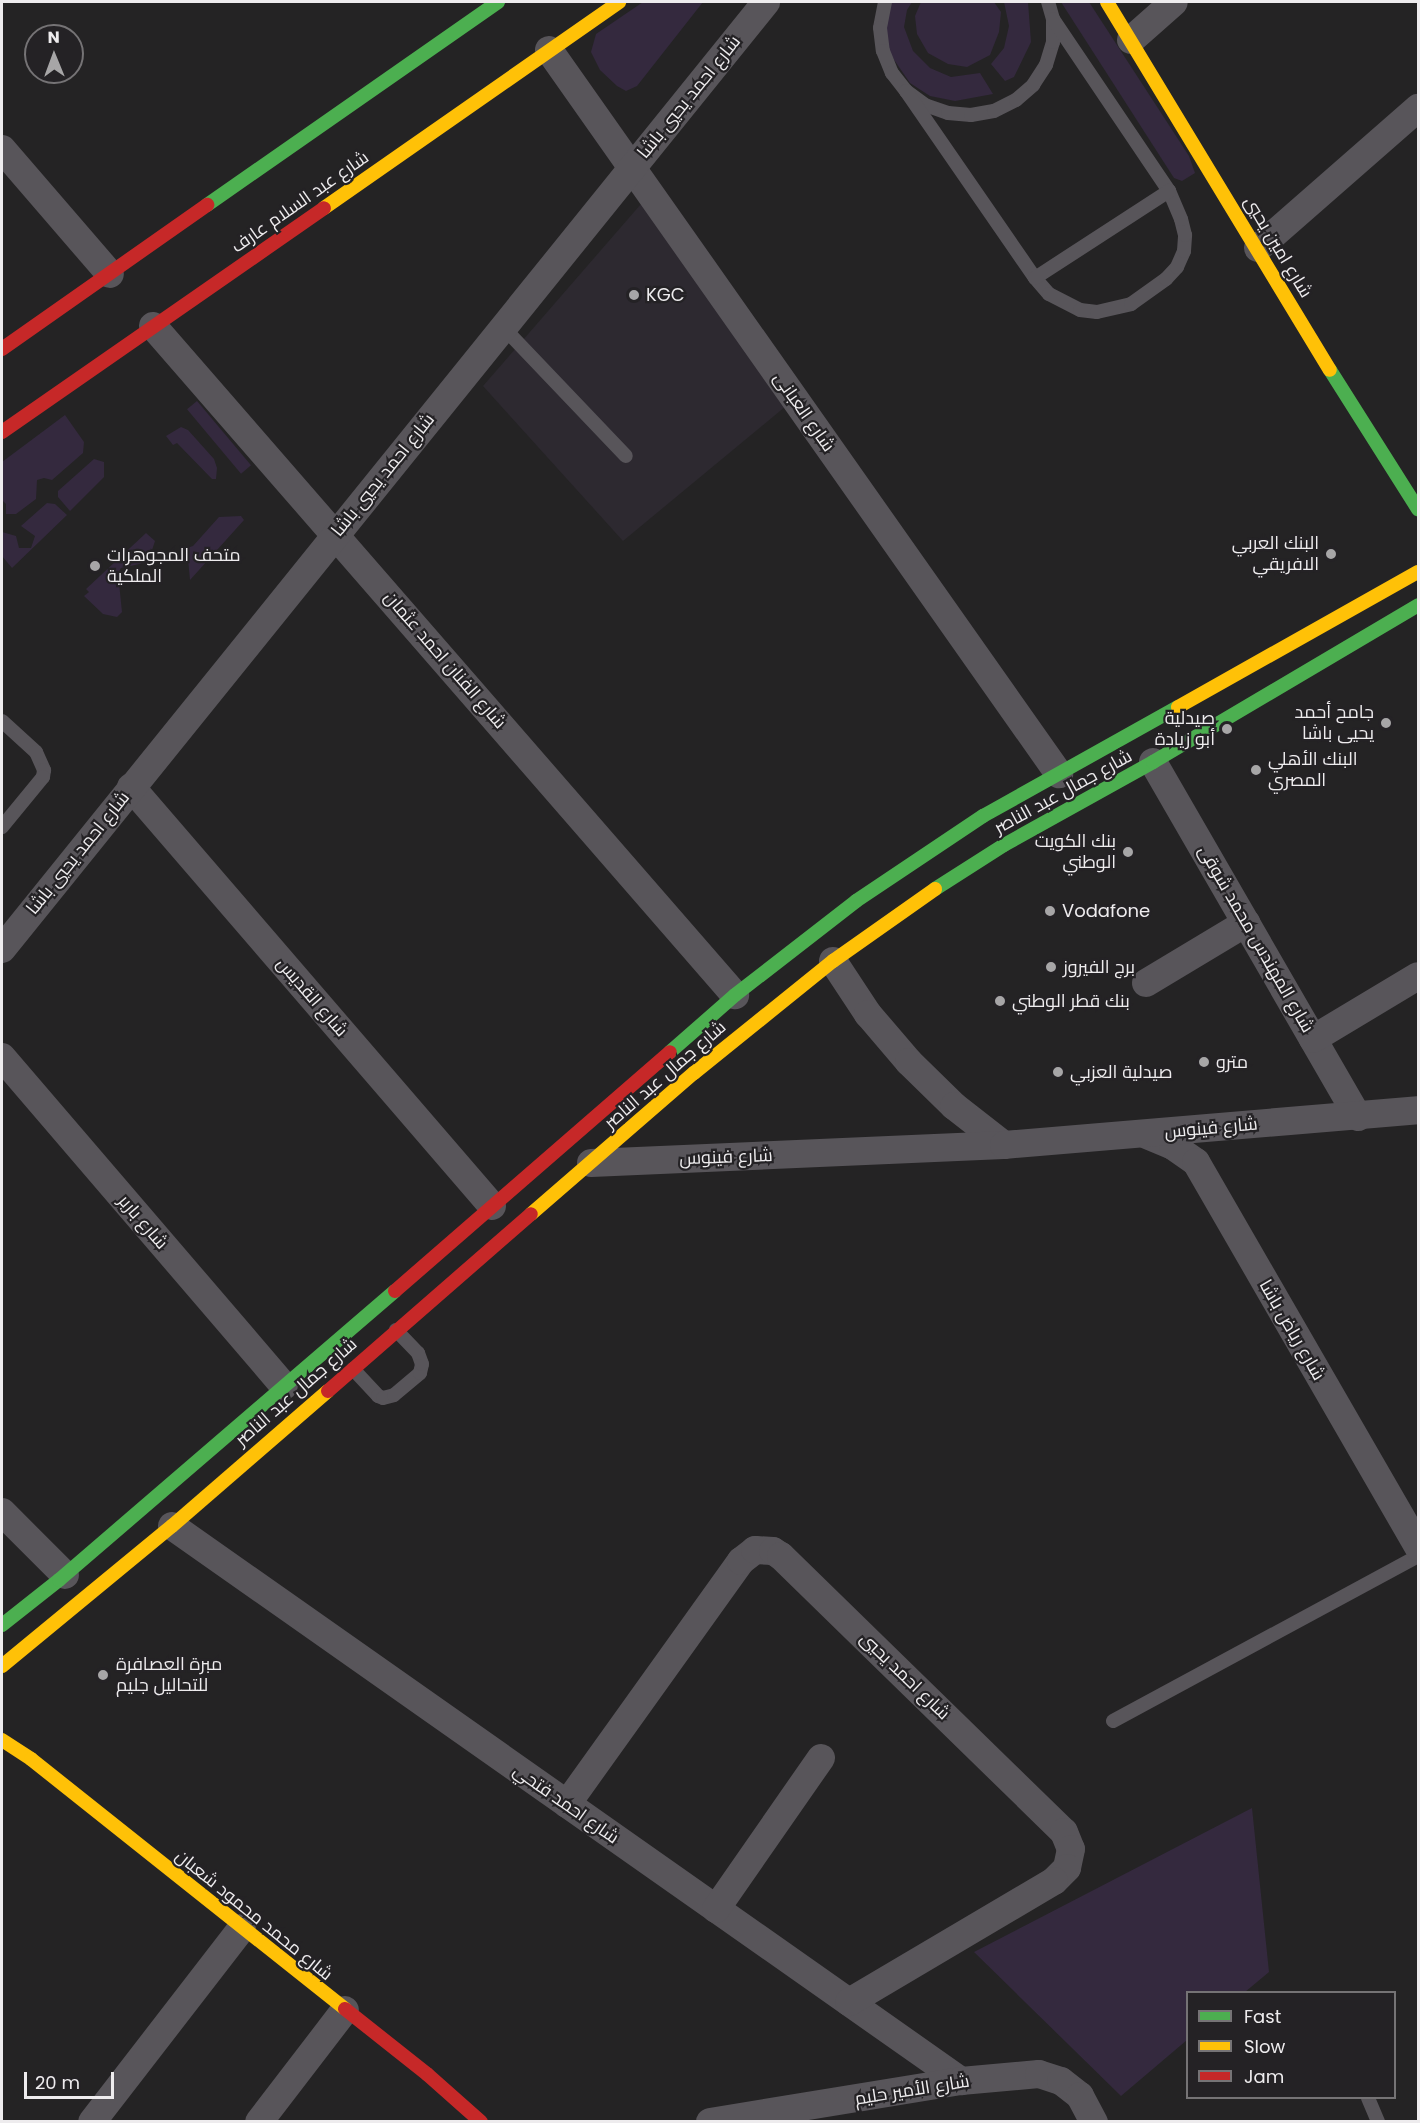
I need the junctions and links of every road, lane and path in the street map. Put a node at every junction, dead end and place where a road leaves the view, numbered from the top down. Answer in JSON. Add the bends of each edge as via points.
{"nodes":[{"id":1,"x":498,"y":2,"type":"edge"},
{"id":2,"x":619,"y":2,"type":"edge"},
{"id":3,"x":766,"y":2,"type":"edge"},
{"id":4,"x":885,"y":2,"type":"edge"},
{"id":5,"x":1048,"y":2,"type":"edge"},
{"id":6,"x":1107,"y":2,"type":"edge"},
{"id":7,"x":1174,"y":2,"type":"edge"},
{"id":8,"x":1053,"y":18,"type":"junction"},
{"id":9,"x":1131,"y":40,"type":"junction"},
{"id":10,"x":549,"y":50,"type":"junction"},
{"id":11,"x":906,"y":91,"type":"junction"},
{"id":12,"x":1419,"y":108,"type":"edge"},
{"id":13,"x":2,"y":149,"type":"edge"},
{"id":14,"x":632,"y":166,"type":"junction"},
{"id":15,"x":1169,"y":191,"type":"junction"},
{"id":16,"x":1258,"y":248,"type":"junction"},
{"id":17,"x":110,"y":274,"type":"junction"},
{"id":18,"x":1035,"y":278,"type":"junction"},
{"id":19,"x":153,"y":326,"type":"junction"},
{"id":20,"x":502,"y":327,"type":"junction"},
{"id":21,"x":2,"y":349,"type":"edge"},
{"id":22,"x":2,"y":432,"type":"edge"},
{"id":23,"x":626,"y":456,"type":"dead end"},
{"id":24,"x":1419,"y":509,"type":"edge"},
{"id":25,"x":336,"y":534,"type":"junction"},
{"id":26,"x":1419,"y":572,"type":"edge"},
{"id":27,"x":1419,"y":605,"type":"edge"},
{"id":28,"x":2,"y":721,"type":"edge"},
{"id":29,"x":1153,"y":762,"type":"junction"},
{"id":30,"x":1059,"y":774,"type":"junction"},
{"id":31,"x":131,"y":787,"type":"junction"},
{"id":32,"x":2,"y":827,"type":"edge"},
{"id":33,"x":1246,"y":923,"type":"junction"},
{"id":34,"x":2,"y":949,"type":"edge"},
{"id":35,"x":833,"y":961,"type":"junction"},
{"id":36,"x":1419,"y":976,"type":"edge"},
{"id":37,"x":1146,"y":983,"type":"dead end"},
{"id":38,"x":735,"y":995,"type":"junction"},
{"id":39,"x":1313,"y":1039,"type":"junction"},
{"id":40,"x":2,"y":1057,"type":"edge"},
{"id":41,"x":1419,"y":1110,"type":"edge"},
{"id":42,"x":1358,"y":1117,"type":"junction"},
{"id":43,"x":1145,"y":1134,"type":"junction"},
{"id":44,"x":1004,"y":1145,"type":"junction"},
{"id":45,"x":591,"y":1163,"type":"junction"},
{"id":46,"x":492,"y":1206,"type":"junction"},
{"id":47,"x":396,"y":1330,"type":"junction"},
{"id":48,"x":352,"y":1368,"type":"junction"},
{"id":49,"x":284,"y":1386,"type":"junction"},
{"id":50,"x":2,"y":1512,"type":"edge"},
{"id":51,"x":172,"y":1526,"type":"junction"},
{"id":52,"x":1419,"y":1547,"type":"edge"},
{"id":53,"x":1419,"y":1556,"type":"edge"},
{"id":54,"x":65,"y":1575,"type":"junction"},
{"id":55,"x":2,"y":1625,"type":"edge"},
{"id":56,"x":2,"y":1666,"type":"edge"},
{"id":57,"x":1113,"y":1721,"type":"dead end"},
{"id":58,"x":2,"y":1740,"type":"edge"},
{"id":59,"x":821,"y":1758,"type":"dead end"},
{"id":60,"x":567,"y":1804,"type":"junction"},
{"id":61,"x":716,"y":1909,"type":"junction"},
{"id":62,"x":242,"y":1928,"type":"junction"},
{"id":63,"x":849,"y":2002,"type":"junction"},
{"id":64,"x":345,"y":2010,"type":"junction"},
{"id":65,"x":961,"y":2081,"type":"junction"},
{"id":66,"x":1369,"y":2099,"type":"edge"},
{"id":67,"x":92,"y":2121,"type":"edge"},
{"id":68,"x":259,"y":2121,"type":"edge"},
{"id":69,"x":481,"y":2121,"type":"edge"},
{"id":70,"x":710,"y":2121,"type":"edge"},
{"id":71,"x":1094,"y":2121,"type":"edge"},
{"id":72,"x":1378,"y":2121,"type":"edge"}],
"edges":[{"from":1,"to":17,"type":"main road"},
{"from":2,"to":10,"type":"main road","name":"شارع عبد السلام عارف"},
{"from":3,"to":14,"type":"street","name":"شارع احمد يحيي باشا"},
{"from":4,"to":11,"type":"lane","via":[[880,27],[883,51],[892,73]]},
{"from":5,"to":8,"type":"lane"},
{"from":6,"to":9,"type":"main road","name":"شارع امين يحيي"},
{"from":7,"to":9,"type":"street"},
{"from":8,"to":11,"type":"lane","via":[[1053,42],[1046,65],[1033,85],[1016,100],[994,111],[948,113],[925,105]]},
{"from":8,"to":15,"type":"lane"},
{"from":9,"to":16,"type":"main road","name":"شارع امين يحيي"},
{"from":10,"to":14,"type":"street","name":"شارع العبانى"},
{"from":10,"to":19,"type":"main road","name":"شارع عبد السلام عارف"},
{"from":11,"to":18,"type":"lane"},
{"from":12,"to":16,"type":"street"},
{"from":13,"to":17,"type":"street"},
{"from":14,"to":20,"type":"street","name":"شارع احمد يحيي باشا"},
{"from":14,"to":30,"type":"street","name":"شارع العبانى"},
{"from":15,"to":18,"type":"lane"},
{"from":15,"to":18,"type":"lane","via":[[1185,235],[1184,251],[1166,279],[1131,304],[1097,312],[1080,310],[1049,294]]},
{"from":16,"to":24,"type":"main road","name":"شارع امين يحيي","via":[[1370,436]]},
{"from":17,"to":21,"type":"main road"},
{"from":19,"to":22,"type":"main road","name":"شارع عبد السلام عارف"},
{"from":19,"to":25,"type":"street","name":"شارع الفنان احمد عثمان"},
{"from":20,"to":23,"type":"lane"},
{"from":20,"to":25,"type":"street","name":"شارع احمد يحيي باشا"},
{"from":25,"to":31,"type":"street","name":"شارع احمد يحيي باشا"},
{"from":25,"to":38,"type":"street","name":"شارع الفنان احمد عثمان"},
{"from":26,"to":30,"type":"main road","name":"شارع جمال عبد الناصر"},
{"from":27,"to":29,"type":"main road","name":"شارع جمال عبد الناصر"},
{"from":28,"to":32,"type":"lane","via":[[36,752],[44,770],[43,777]]},
{"from":29,"to":33,"type":"street","name":"شارع المهندس محمد شوقى"},
{"from":29,"to":35,"type":"main road","name":"شارع جمال عبد الناصر","via":[[1004,845]]},
{"from":30,"to":38,"type":"main road","name":"شارع جمال عبد الناصر","via":[[918,857]]},
{"from":31,"to":34,"type":"street","name":"شارع احمد يحيي باشا"},
{"from":31,"to":46,"type":"street","name":"شارع القديس"},
{"from":33,"to":37,"type":"street"},
{"from":33,"to":39,"type":"street","name":"شارع المهندس محمد شوقى"},
{"from":35,"to":44,"type":"street","via":[[868,1014],[909,1062],[954,1106]]},
{"from":35,"to":45,"type":"main road","name":"شارع جمال عبد الناصر","via":[[730,1043]]},
{"from":36,"to":39,"type":"street"},
{"from":38,"to":46,"type":"main road","name":"شارع جمال عبد الناصر"},
{"from":39,"to":42,"type":"street","name":"شارع المهندس محمد شوقى"},
{"from":40,"to":49,"type":"street","name":"شارع باربر"},
{"from":41,"to":42,"type":"street","name":"شارع فينوس"},
{"from":42,"to":43,"type":"street","name":"شارع فينوس"},
{"from":43,"to":44,"type":"street","name":"شارع فينوس"},
{"from":43,"to":52,"type":"street","name":"شارع رياض باشا","via":[[1196,1162]]},
{"from":44,"to":45,"type":"street","name":"شارع فينوس"},
{"from":45,"to":47,"type":"main road","name":"شارع جمال عبد الناصر"},
{"from":46,"to":49,"type":"main road","name":"شارع جمال عبد الناصر"},
{"from":47,"to":48,"type":"main road","name":"شارع جمال عبد الناصر"},
{"from":47,"to":48,"type":"lane","via":[[418,1353],[420,1373],[394,1395],[378,1396]]},
{"from":48,"to":51,"type":"main road","name":"شارع جمال عبد الناصر"},
{"from":49,"to":54,"type":"main road","name":"شارع جمال عبد الناصر"},
{"from":50,"to":54,"type":"street"},
{"from":51,"to":56,"type":"main road","name":"شارع جمال عبد الناصر"},
{"from":51,"to":60,"type":"street","name":"شارع احمد فتحي"},
{"from":53,"to":57,"type":"lane"},
{"from":54,"to":55,"type":"main road","name":"شارع جمال عبد الناصر"},
{"from":58,"to":62,"type":"main road","name":"شارع محمد محمود شعبان"},
{"from":59,"to":61,"type":"street"},
{"from":60,"to":61,"type":"street","name":"شارع احمد فتحي"},
{"from":60,"to":63,"type":"street","name":"شارع احمد يحيي","via":[[741,1561],[755,1550],[781,1556],[1064,1832],[1071,1849],[1067,1868],[1054,1881]]},
{"from":61,"to":63,"type":"street","name":"شارع احمد فتحي"},
{"from":62,"to":64,"type":"main road","name":"شارع محمد محمود شعبان"},
{"from":62,"to":67,"type":"street"},
{"from":63,"to":65,"type":"street","name":"شارع احمد فتحي"},
{"from":64,"to":68,"type":"street"},
{"from":64,"to":69,"type":"main road","name":"شارع محمد محمود شعبان"},
{"from":65,"to":70,"type":"street","name":"شارع الأمير حليم"},
{"from":65,"to":71,"type":"street","name":"شارع الأمير حليم","via":[[1038,2074],[1061,2081],[1080,2096]]},
{"from":66,"to":72,"type":"lane"}]}
